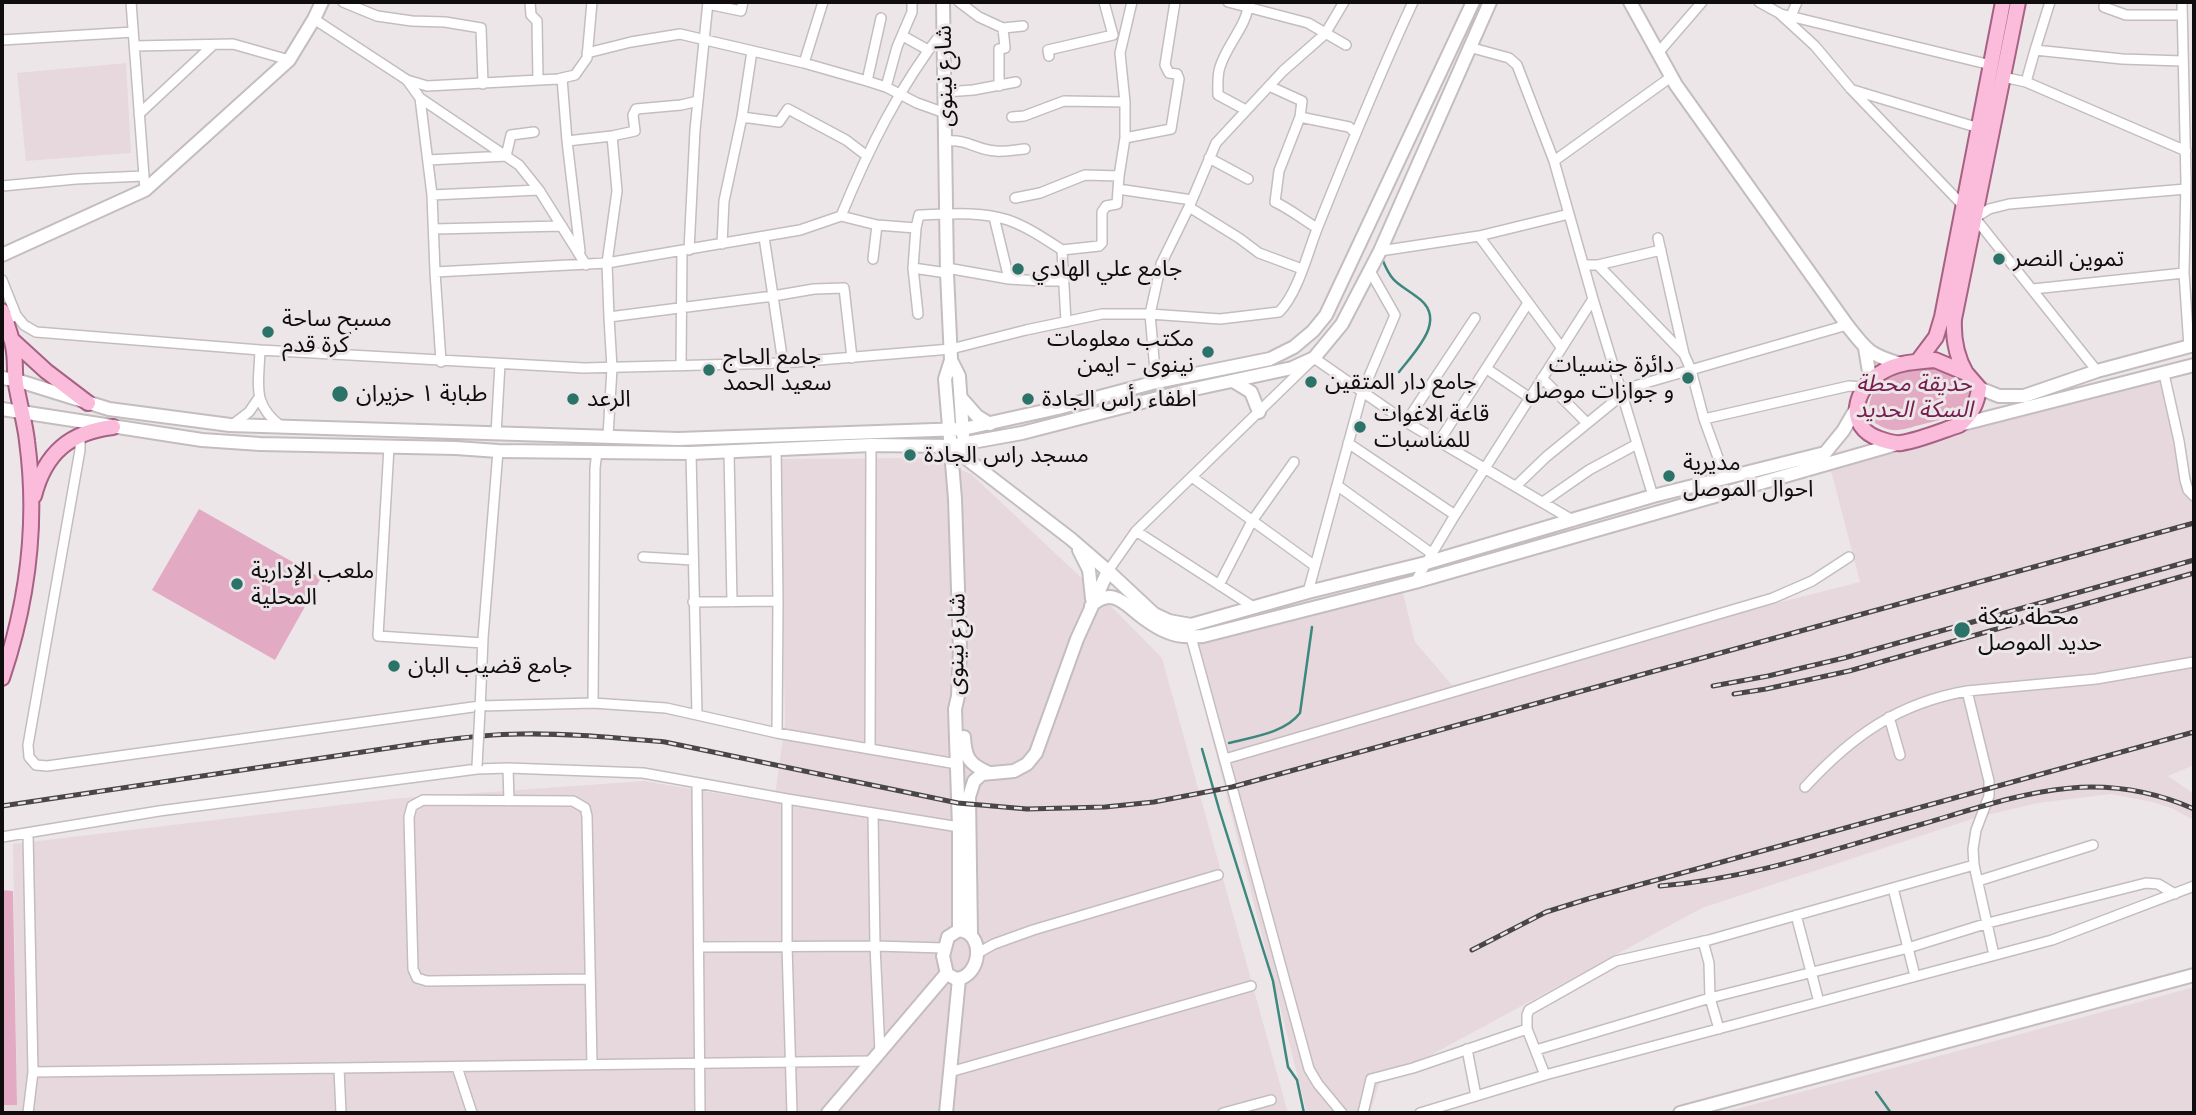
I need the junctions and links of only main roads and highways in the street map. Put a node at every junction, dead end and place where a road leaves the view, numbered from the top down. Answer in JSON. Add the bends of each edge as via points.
{"nodes":[{"id":1,"x":322,"y":2,"type":"edge"},
{"id":2,"x":944,"y":2,"type":"edge"},
{"id":3,"x":1473,"y":2,"type":"edge"},
{"id":4,"x":1490,"y":2,"type":"edge"},
{"id":5,"x":1630,"y":2,"type":"edge"},
{"id":6,"x":2003,"y":2,"type":"edge"},
{"id":7,"x":2018,"y":2,"type":"edge"},
{"id":8,"x":2,"y":256,"type":"edge"},
{"id":9,"x":8,"y":316,"type":"edge"},
{"id":10,"x":11,"y":339,"type":"junction"},
{"id":11,"x":2192,"y":346,"type":"edge"},
{"id":12,"x":1865,"y":348,"type":"junction"},
{"id":13,"x":951,"y":355,"type":"junction"},
{"id":14,"x":1918,"y":361,"type":"junction"},
{"id":15,"x":1902,"y":364,"type":"junction"},
{"id":16,"x":2194,"y":365,"type":"edge"},
{"id":17,"x":1966,"y":373,"type":"junction"},
{"id":18,"x":11,"y":381,"type":"edge"},
{"id":19,"x":1233,"y":381,"type":"junction"},
{"id":20,"x":1866,"y":385,"type":"junction"},
{"id":21,"x":1979,"y":388,"type":"junction"},
{"id":22,"x":2,"y":390,"type":"edge"},
{"id":23,"x":961,"y":398,"type":"junction"},
{"id":24,"x":88,"y":403,"type":"junction"},
{"id":25,"x":1857,"y":407,"type":"junction"},
{"id":26,"x":1058,"y":408,"type":"junction"},
{"id":27,"x":2,"y":409,"type":"edge"},
{"id":28,"x":23,"y":412,"type":"junction"},
{"id":29,"x":1259,"y":412,"type":"road end"},
{"id":30,"x":1061,"y":422,"type":"junction"},
{"id":31,"x":990,"y":424,"type":"junction"},
{"id":32,"x":1959,"y":425,"type":"junction"},
{"id":33,"x":113,"y":427,"type":"junction"},
{"id":34,"x":284,"y":428,"type":"junction"},
{"id":35,"x":963,"y":429,"type":"junction"},
{"id":36,"x":949,"y":430,"type":"junction"},
{"id":37,"x":1900,"y":443,"type":"junction"},
{"id":38,"x":283,"y":445,"type":"junction"},
{"id":39,"x":957,"y":446,"type":"junction"},
{"id":40,"x":33,"y":504,"type":"junction"},
{"id":41,"x":1071,"y":539,"type":"junction"},
{"id":42,"x":1108,"y":570,"type":"junction"},
{"id":43,"x":1091,"y":606,"type":"junction"},
{"id":44,"x":1167,"y":626,"type":"junction"},
{"id":45,"x":2,"y":678,"type":"edge"},
{"id":46,"x":958,"y":696,"type":"junction"},
{"id":47,"x":987,"y":772,"type":"junction"},
{"id":48,"x":965,"y":932,"type":"junction"},
{"id":49,"x":2194,"y":975,"type":"edge"},
{"id":50,"x":953,"y":976,"type":"junction"},
{"id":51,"x":832,"y":1111,"type":"edge"},
{"id":52,"x":946,"y":1113,"type":"edge"},
{"id":53,"x":1680,"y":1113,"type":"edge"}],
"edges":[{"from":1,"to":8,"type":"main road","via":[[289,60],[145,190]]},
{"from":2,"to":13,"type":"main road","name":"شارع نينوى"},
{"from":3,"to":26,"type":"main road","via":[[1326,315],[1313,331],[1270,359]]},
{"from":4,"to":19,"type":"main road","via":[[1380,251],[1342,324],[1314,358],[1292,368]]},
{"from":5,"to":12,"type":"main road","via":[[1671,77]]},
{"from":6,"to":14,"type":"main road","via":[[1940,327]]},
{"from":7,"to":17,"type":"main road","via":[[1953,331],[1956,353]]},
{"from":9,"to":10,"type":"main road"},
{"from":10,"to":18,"type":"main road"},
{"from":10,"to":24,"type":"main road"},
{"from":11,"to":21,"type":"main road","via":[[2024,396],[1999,396]]},
{"from":12,"to":15,"type":"main road"},
{"from":12,"to":20,"type":"main road"},
{"from":13,"to":23,"type":"main road","name":"شارع نينوى"},
{"from":13,"to":36,"type":"main road","name":"شارع نينوى","via":[[945,379]]},
{"from":14,"to":15,"type":"main road"},
{"from":14,"to":17,"type":"main road","via":[[1935,360]]},
{"from":15,"to":20,"type":"main road","via":[[1881,372]]},
{"from":16,"to":32,"type":"main road"},
{"from":17,"to":21,"type":"main road"},
{"from":18,"to":22,"type":"main road"},
{"from":18,"to":24,"type":"main road"},
{"from":18,"to":28,"type":"main road"},
{"from":19,"to":29,"type":"main road","via":[[1251,392]]},
{"from":19,"to":30,"type":"main road"},
{"from":20,"to":25,"type":"main road"},
{"from":21,"to":32,"type":"main road","via":[[1978,401]]},
{"from":23,"to":31,"type":"main road"},
{"from":23,"to":35,"type":"main road","name":"شارع نينوى"},
{"from":24,"to":34,"type":"main road","via":[[119,411]]},
{"from":25,"to":37,"type":"main road","via":[[1860,426],[1867,433]]},
{"from":25,"to":44,"type":"main road","via":[[1825,453],[1653,496],[1197,624]]},
{"from":26,"to":30,"type":"main road"},
{"from":26,"to":31,"type":"main road"},
{"from":27,"to":28,"type":"main road"},
{"from":28,"to":33,"type":"main road"},
{"from":28,"to":40,"type":"main road"},
{"from":30,"to":39,"type":"main road"},
{"from":31,"to":35,"type":"main road"},
{"from":32,"to":37,"type":"main road"},
{"from":33,"to":38,"type":"main road","via":[[202,440]]},
{"from":33,"to":40,"type":"main road","via":[[80,435],[51,458]]},
{"from":34,"to":36,"type":"main road","via":[[678,439]]},
{"from":34,"to":38,"type":"main road"},
{"from":35,"to":36,"type":"main road"},
{"from":35,"to":39,"type":"main road","name":"شارع نينوى"},
{"from":36,"to":39,"type":"main road","name":"شارع نينوى"},
{"from":37,"to":44,"type":"main road","via":[[1415,582],[1191,637]]},
{"from":38,"to":39,"type":"main road","via":[[691,453],[871,444]]},
{"from":39,"to":41,"type":"main road"},
{"from":39,"to":46,"type":"main road","name":"شارع نينوى"},
{"from":40,"to":45,"type":"main road","via":[[26,580]]},
{"from":41,"to":42,"type":"main road"},
{"from":41,"to":43,"type":"main road","via":[[1089,570]]},
{"from":42,"to":43,"type":"main road"},
{"from":42,"to":44,"type":"main road"},
{"from":43,"to":44,"type":"main road","via":[[1106,597],[1119,599],[1142,618]]},
{"from":43,"to":47,"type":"main road","via":[[1036,753],[1014,771]]},
{"from":46,"to":47,"type":"main road","via":[[965,753],[971,764]]},
{"from":46,"to":48,"type":"main road","name":"شارع نينوى"},
{"from":47,"to":48,"type":"main road","via":[[977,777],[970,791]]},
{"from":48,"to":50,"type":"main road","via":[[947,937],[943,962]]},
{"from":48,"to":50,"type":"main road","via":[[975,940],[976,954],[965,977]]},
{"from":49,"to":53,"type":"main road"},
{"from":50,"to":51,"type":"main road"},
{"from":50,"to":52,"type":"main road"}]}
